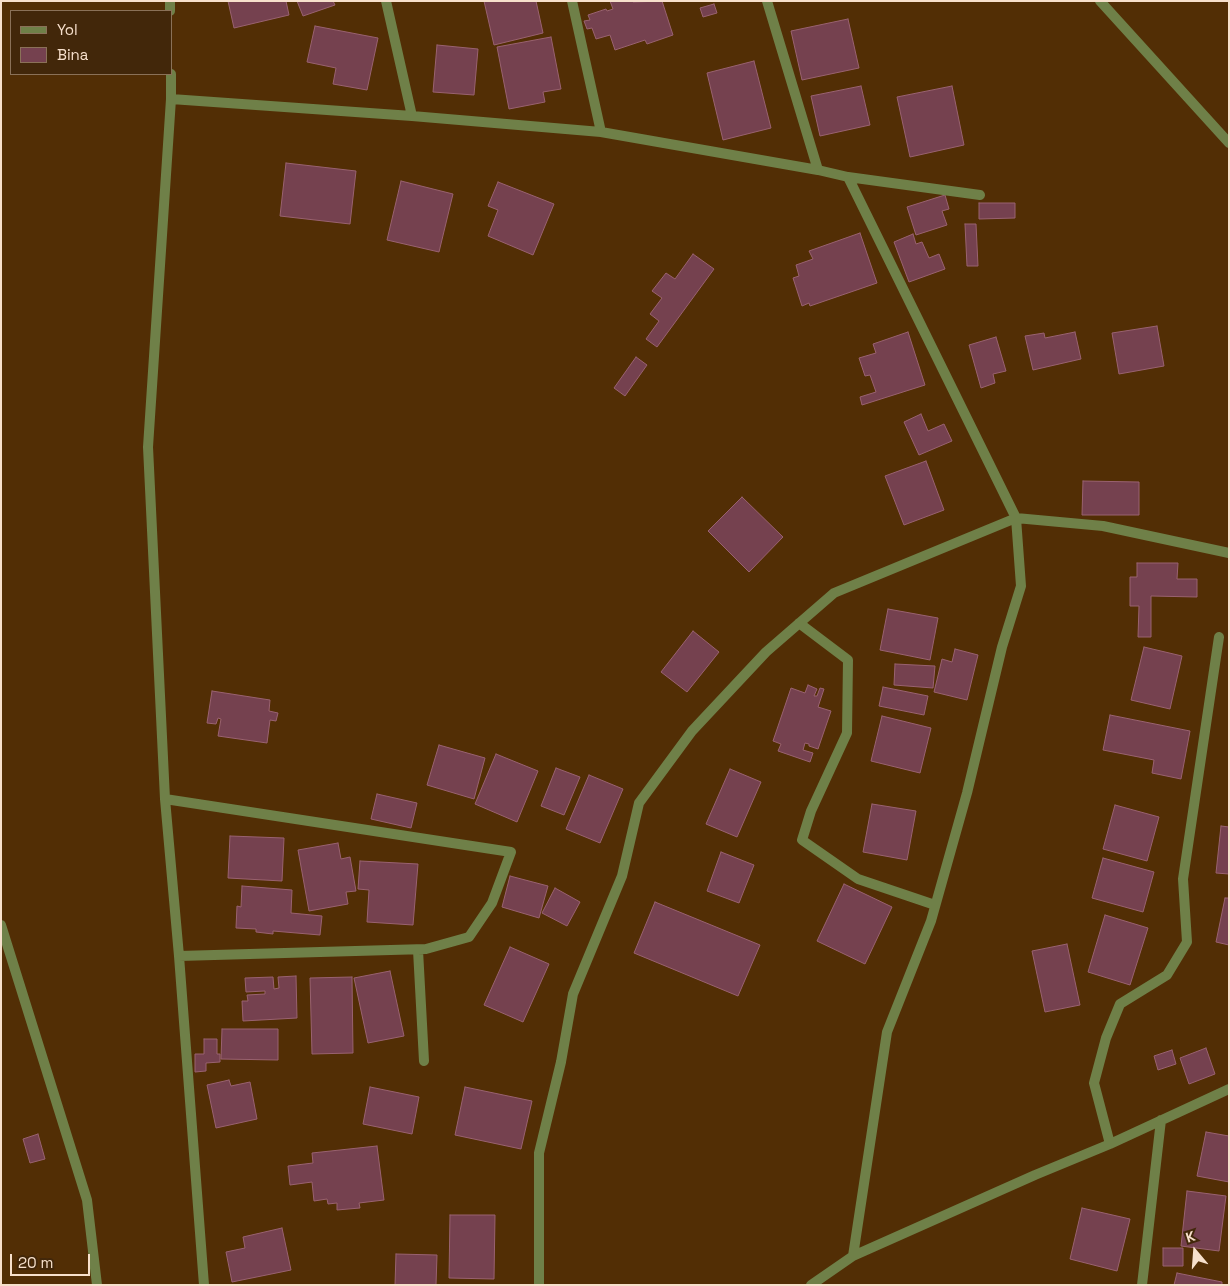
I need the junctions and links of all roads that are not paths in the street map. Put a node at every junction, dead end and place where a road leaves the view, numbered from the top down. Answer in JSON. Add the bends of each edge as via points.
{"nodes":[{"id":1,"x":386,"y":1,"type":"edge"},
{"id":2,"x":572,"y":1,"type":"edge"},
{"id":3,"x":767,"y":1,"type":"edge"},
{"id":4,"x":1100,"y":1,"type":"edge"},
{"id":5,"x":171,"y":75,"type":"edge"},
{"id":6,"x":171,"y":99,"type":"junction"},
{"id":7,"x":412,"y":116,"type":"junction"},
{"id":8,"x":601,"y":132,"type":"junction"},
{"id":9,"x":1229,"y":143,"type":"edge"},
{"id":10,"x":818,"y":170,"type":"junction"},
{"id":11,"x":848,"y":177,"type":"junction"},
{"id":12,"x":980,"y":195,"type":"dead end"},
{"id":13,"x":1016,"y":518,"type":"junction"},
{"id":14,"x":1229,"y":553,"type":"edge"},
{"id":15,"x":799,"y":624,"type":"junction"},
{"id":16,"x":1219,"y":637,"type":"dead end"},
{"id":17,"x":165,"y":799,"type":"junction"},
{"id":18,"x":935,"y":905,"type":"junction"},
{"id":19,"x":1,"y":925,"type":"edge"},
{"id":20,"x":418,"y":950,"type":"junction"},
{"id":21,"x":179,"y":956,"type":"junction"},
{"id":22,"x":424,"y":1061,"type":"dead end"},
{"id":23,"x":1229,"y":1090,"type":"edge"},
{"id":24,"x":1161,"y":1120,"type":"junction"},
{"id":25,"x":1110,"y":1144,"type":"junction"},
{"id":26,"x":853,"y":1256,"type":"junction"},
{"id":27,"x":97,"y":1285,"type":"edge"},
{"id":28,"x":204,"y":1285,"type":"edge"},
{"id":29,"x":540,"y":1285,"type":"edge"},
{"id":30,"x":811,"y":1285,"type":"edge"},
{"id":31,"x":1142,"y":1285,"type":"edge"}],
"edges":[{"from":1,"to":7,"type":"street"},
{"from":2,"to":8,"type":"street"},
{"from":3,"to":10,"type":"street"},
{"from":4,"to":9,"type":"street"},
{"from":5,"to":6,"type":"street"},
{"from":6,"to":7,"type":"street"},
{"from":6,"to":17,"type":"street","via":[[148,447]]},
{"from":7,"to":8,"type":"street"},
{"from":8,"to":10,"type":"street"},
{"from":10,"to":11,"type":"street"},
{"from":11,"to":12,"type":"street"},
{"from":11,"to":13,"type":"street"},
{"from":13,"to":14,"type":"street","via":[[1104,526]]},
{"from":13,"to":15,"type":"street","via":[[834,593]]},
{"from":13,"to":18,"type":"street","via":[[1021,586]]},
{"from":15,"to":18,"type":"street","via":[[848,660],[847,732],[811,811],[802,840],[858,879]]},
{"from":15,"to":29,"type":"street","via":[[766,652],[692,731],[639,803],[622,876],[573,994],[540,1153]]},
{"from":16,"to":25,"type":"street","via":[[1183,879],[1187,942],[1167,975],[1120,1004],[1106,1038],[1094,1083]]},
{"from":17,"to":20,"type":"street","via":[[511,852],[492,904],[469,937]]},
{"from":17,"to":21,"type":"street"},
{"from":18,"to":26,"type":"street","via":[[887,1032]]},
{"from":19,"to":27,"type":"street","via":[[87,1200]]},
{"from":20,"to":21,"type":"street"},
{"from":20,"to":22,"type":"street"},
{"from":21,"to":28,"type":"street"},
{"from":23,"to":24,"type":"street"},
{"from":24,"to":25,"type":"street"},
{"from":24,"to":31,"type":"street"},
{"from":25,"to":26,"type":"street"},
{"from":26,"to":30,"type":"street"}]}
